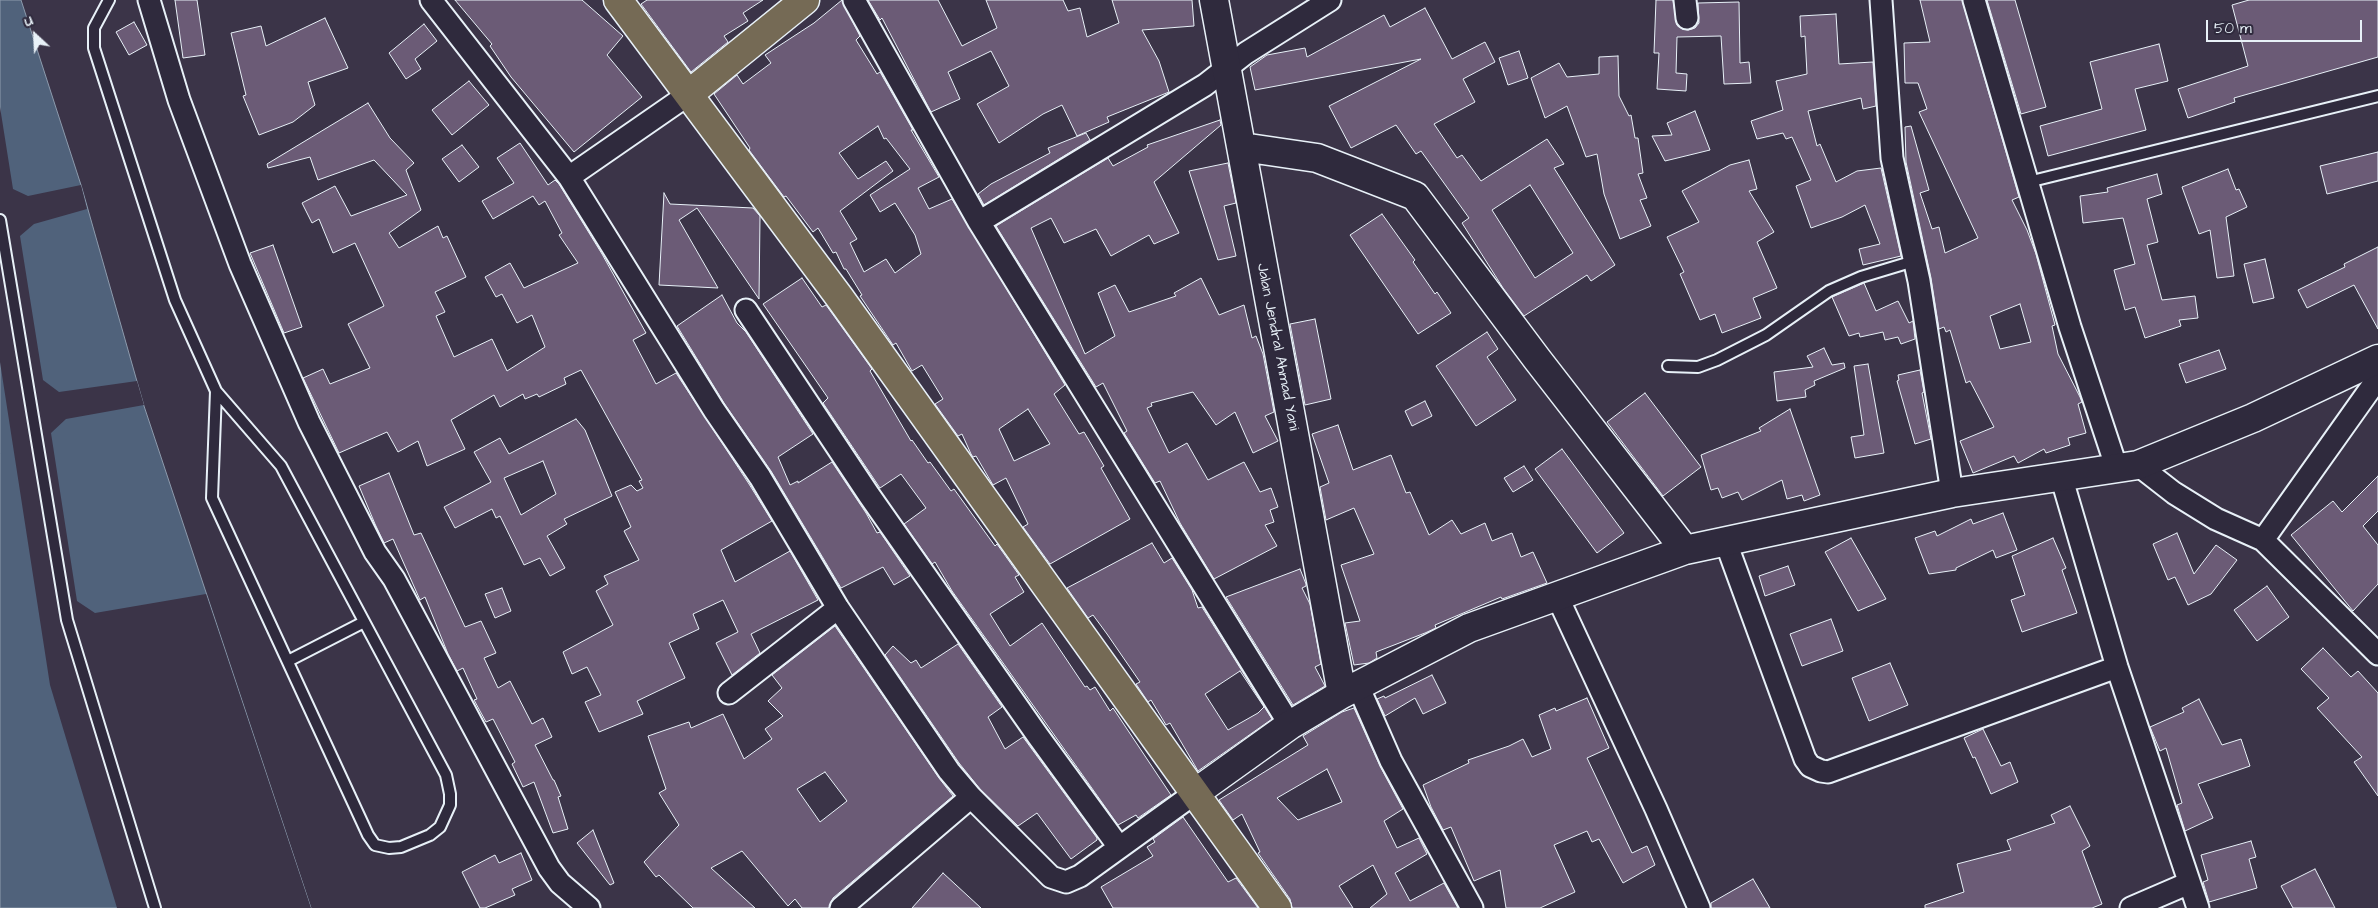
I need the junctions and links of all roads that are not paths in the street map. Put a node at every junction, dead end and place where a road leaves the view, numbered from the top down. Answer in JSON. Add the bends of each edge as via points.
{"nodes":[{"id":1,"x":108,"y":0,"type":"edge"},
{"id":2,"x":149,"y":0,"type":"edge"},
{"id":3,"x":431,"y":0,"type":"edge"},
{"id":4,"x":618,"y":0,"type":"edge"},
{"id":5,"x":805,"y":0,"type":"edge"},
{"id":6,"x":854,"y":0,"type":"edge"},
{"id":7,"x":1214,"y":0,"type":"edge"},
{"id":8,"x":1330,"y":0,"type":"edge"},
{"id":9,"x":1881,"y":0,"type":"edge"},
{"id":10,"x":1974,"y":0,"type":"edge"},
{"id":11,"x":1226,"y":69,"type":"junction"},
{"id":12,"x":689,"y":94,"type":"junction"},
{"id":13,"x":2378,"y":96,"type":"edge"},
{"id":14,"x":1242,"y":147,"type":"junction"},
{"id":15,"x":569,"y":177,"type":"junction"},
{"id":16,"x":2028,"y":182,"type":"junction"},
{"id":17,"x":0,"y":220,"type":"edge"},
{"id":18,"x":979,"y":222,"type":"junction"},
{"id":19,"x":1914,"y":261,"type":"junction"},
{"id":20,"x":746,"y":310,"type":"dead end"},
{"id":21,"x":2378,"y":359,"type":"edge"},
{"id":22,"x":1668,"y":366,"type":"dead end"},
{"id":23,"x":2378,"y":378,"type":"edge"},
{"id":24,"x":216,"y":391,"type":"junction"},
{"id":25,"x":2127,"y":467,"type":"junction"},
{"id":26,"x":2061,"y":476,"type":"junction"},
{"id":27,"x":1952,"y":493,"type":"junction"},
{"id":28,"x":1725,"y":540,"type":"junction"},
{"id":29,"x":2263,"y":540,"type":"junction"},
{"id":30,"x":1685,"y":550,"type":"junction"},
{"id":31,"x":1557,"y":596,"type":"junction"},
{"id":32,"x":838,"y":608,"type":"junction"},
{"id":33,"x":364,"y":622,"type":"junction"},
{"id":34,"x":2378,"y":654,"type":"edge"},
{"id":35,"x":288,"y":661,"type":"junction"},
{"id":36,"x":2117,"y":668,"type":"junction"},
{"id":37,"x":1350,"y":690,"type":"junction"},
{"id":38,"x":729,"y":693,"type":"dead end"},
{"id":39,"x":1290,"y":725,"type":"junction"},
{"id":40,"x":1195,"y":793,"type":"junction"},
{"id":41,"x":971,"y":797,"type":"junction"},
{"id":42,"x":1119,"y":847,"type":"junction"},
{"id":43,"x":2189,"y":883,"type":"junction"},
{"id":44,"x":155,"y":908,"type":"edge"},
{"id":45,"x":589,"y":908,"type":"edge"},
{"id":46,"x":842,"y":908,"type":"edge"},
{"id":47,"x":1277,"y":908,"type":"edge"},
{"id":48,"x":1472,"y":908,"type":"edge"},
{"id":49,"x":1699,"y":908,"type":"edge"},
{"id":50,"x":2131,"y":908,"type":"edge"},
{"id":51,"x":2198,"y":908,"type":"edge"}],
"edges":[{"from":1,"to":24,"type":"lane","via":[[94,28],[94,48],[175,300]]},
{"from":2,"to":45,"type":"street","via":[[179,100],[237,255],[309,422],[367,538],[394,579],[549,868],[560,883]]},
{"from":3,"to":15,"type":"street"},
{"from":4,"to":12,"type":"highway"},
{"from":5,"to":12,"type":"highway"},
{"from":6,"to":18,"type":"street"},
{"from":7,"to":11,"type":"street","name":"Jalan Jendral Ahmad Yani"},
{"from":8,"to":11,"type":"street"},
{"from":9,"to":19,"type":"street","via":[[1892,158]]},
{"from":10,"to":16,"type":"street"},
{"from":11,"to":14,"type":"street","name":"Jalan Jendral Ahmad Yani"},
{"from":11,"to":18,"type":"street","via":[[1205,85]]},
{"from":12,"to":15,"type":"street"},
{"from":12,"to":40,"type":"highway","via":[[840,298]]},
{"from":13,"to":16,"type":"lane"},
{"from":14,"to":30,"type":"street","via":[[1316,158],[1415,196]]},
{"from":14,"to":37,"type":"street","name":"Jalan Jendral Ahmad Yani","via":[[1246,182]]},
{"from":15,"to":32,"type":"street","via":[[714,410],[760,477]]},
{"from":16,"to":25,"type":"street","via":[[2070,327]]},
{"from":17,"to":44,"type":"lane","via":[[67,620]]},
{"from":18,"to":39,"type":"street"},
{"from":19,"to":22,"type":"lane","via":[[1861,277],[1829,291],[1766,335],[1717,360],[1698,366]]},
{"from":19,"to":27,"type":"street"},
{"from":20,"to":42,"type":"street","via":[[869,495]]},
{"from":21,"to":25,"type":"street","via":[[2253,418]]},
{"from":23,"to":29,"type":"street"},
{"from":24,"to":33,"type":"lane","via":[[282,466]]},
{"from":24,"to":35,"type":"lane","via":[[212,498]]},
{"from":25,"to":26,"type":"street"},
{"from":25,"to":29,"type":"street","via":[[2216,519]]},
{"from":26,"to":27,"type":"street"},
{"from":26,"to":36,"type":"street"},
{"from":27,"to":28,"type":"street"},
{"from":28,"to":30,"type":"street"},
{"from":28,"to":36,"type":"street","via":[[1805,759],[1810,766],[1821,771],[1828,772]]},
{"from":29,"to":34,"type":"street"},
{"from":30,"to":31,"type":"street"},
{"from":31,"to":37,"type":"street","via":[[1469,628]]},
{"from":31,"to":49,"type":"street"},
{"from":32,"to":38,"type":"street"},
{"from":32,"to":41,"type":"street","via":[[949,771]]},
{"from":33,"to":35,"type":"lane"},
{"from":33,"to":35,"type":"lane","via":[[446,776],[450,805],[440,827],[430,834],[401,847],[376,845],[368,835]]},
{"from":36,"to":43,"type":"street"},
{"from":37,"to":39,"type":"street"},
{"from":37,"to":48,"type":"street"},
{"from":39,"to":40,"type":"street"},
{"from":40,"to":42,"type":"street"},
{"from":40,"to":47,"type":"highway"},
{"from":41,"to":42,"type":"street","via":[[1051,878],[1059,882],[1073,880]]},
{"from":41,"to":46,"type":"street"},
{"from":43,"to":50,"type":"street"},
{"from":43,"to":51,"type":"street"}]}
